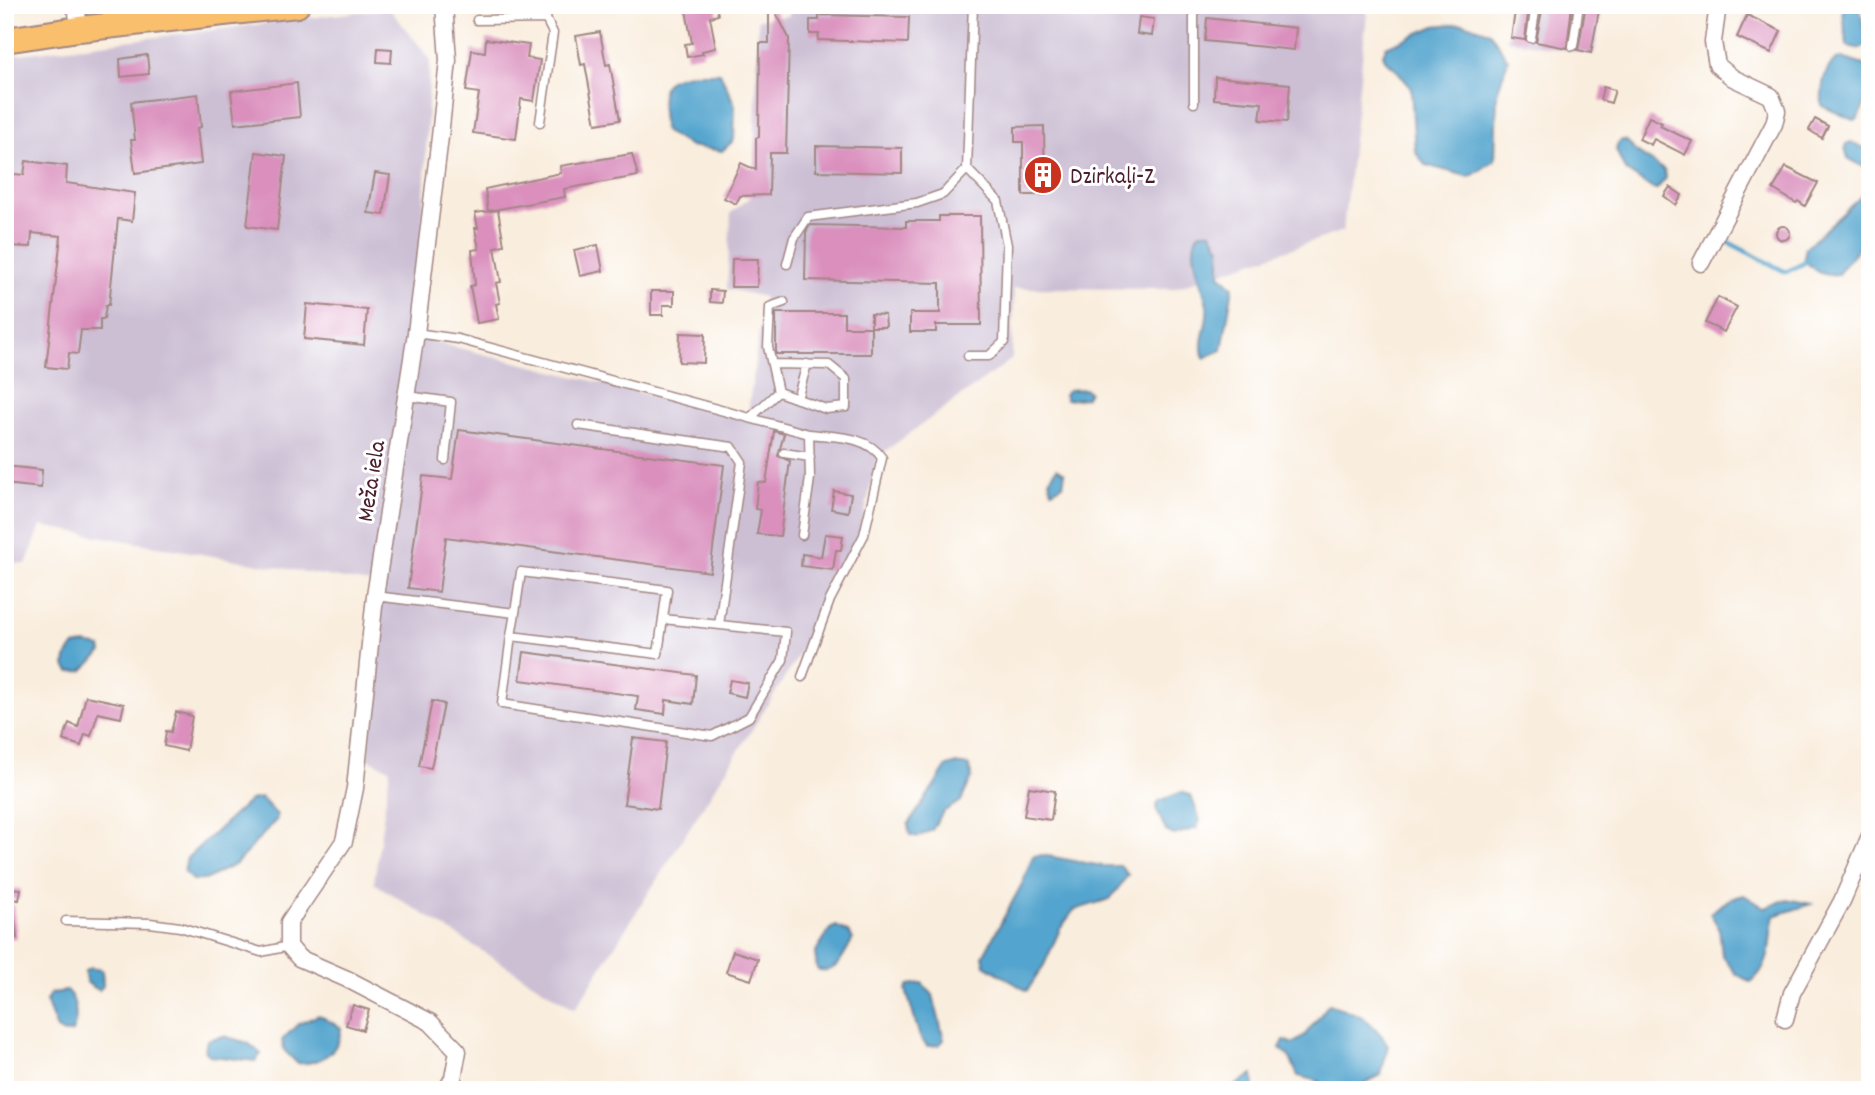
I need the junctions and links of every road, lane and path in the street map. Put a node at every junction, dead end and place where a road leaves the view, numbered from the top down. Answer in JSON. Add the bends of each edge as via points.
{"nodes":[{"id":1,"x":297,"y":5,"type":"edge"},
{"id":2,"x":444,"y":5,"type":"edge"},
{"id":3,"x":548,"y":5,"type":"edge"},
{"id":4,"x":973,"y":5,"type":"edge"},
{"id":5,"x":1183,"y":5,"type":"edge"},
{"id":6,"x":1536,"y":5,"type":"edge"},
{"id":7,"x":1579,"y":5,"type":"edge"},
{"id":8,"x":1718,"y":5,"type":"edge"},
{"id":9,"x":75,"y":13,"type":"edge"},
{"id":10,"x":546,"y":19,"type":"junction"},
{"id":11,"x":477,"y":20,"type":"dead end"},
{"id":12,"x":1531,"y":38,"type":"dead end"},
{"id":13,"x":5,"y":40,"type":"edge"},
{"id":14,"x":1573,"y":46,"type":"dead end"},
{"id":15,"x":1194,"y":103,"type":"dead end"},
{"id":16,"x":540,"y":122,"type":"dead end"},
{"id":17,"x":967,"y":169,"type":"junction"},
{"id":18,"x":1701,"y":263,"type":"dead end"},
{"id":19,"x":787,"y":264,"type":"dead end"},
{"id":20,"x":785,"y":302,"type":"dead end"},
{"id":21,"x":416,"y":333,"type":"junction"},
{"id":22,"x":968,"y":356,"type":"dead end"},
{"id":23,"x":772,"y":364,"type":"junction"},
{"id":24,"x":807,"y":364,"type":"junction"},
{"id":25,"x":778,"y":392,"type":"junction"},
{"id":26,"x":407,"y":396,"type":"junction"},
{"id":27,"x":797,"y":399,"type":"junction"},
{"id":28,"x":750,"y":418,"type":"junction"},
{"id":29,"x":578,"y":425,"type":"dead end"},
{"id":30,"x":809,"y":434,"type":"junction"},
{"id":31,"x":784,"y":453,"type":"dead end"},
{"id":32,"x":810,"y":457,"type":"junction"},
{"id":33,"x":445,"y":460,"type":"dead end"},
{"id":34,"x":802,"y":536,"type":"dead end"},
{"id":35,"x":375,"y":596,"type":"junction"},
{"id":36,"x":515,"y":613,"type":"junction"},
{"id":37,"x":663,"y":619,"type":"junction"},
{"id":38,"x":719,"y":625,"type":"junction"},
{"id":39,"x":511,"y":636,"type":"junction"},
{"id":40,"x":802,"y":677,"type":"dead end"},
{"id":41,"x":1870,"y":836,"type":"edge"},
{"id":42,"x":66,"y":921,"type":"dead end"},
{"id":43,"x":289,"y":946,"type":"junction"},
{"id":44,"x":1785,"y":1019,"type":"dead end"},
{"id":45,"x":446,"y":1090,"type":"edge"}],
"edges":[{"from":1,"to":9,"type":"main road"},
{"from":2,"to":21,"type":"street","name":"Meža iela","via":[[448,60]]},
{"from":3,"to":10,"type":"lane"},
{"from":4,"to":17,"type":"lane"},
{"from":5,"to":15,"type":"lane","via":[[1194,9]]},
{"from":6,"to":12,"type":"lane"},
{"from":7,"to":14,"type":"lane"},
{"from":8,"to":18,"type":"street","via":[[1713,42],[1717,65],[1771,96],[1777,111]]},
{"from":9,"to":13,"type":"main road"},
{"from":10,"to":11,"type":"lane"},
{"from":10,"to":16,"type":"lane","via":[[553,33]]},
{"from":17,"to":19,"type":"lane","via":[[943,194],[917,203],[808,218],[793,239]]},
{"from":17,"to":22,"type":"lane","via":[[998,201],[1007,245],[1004,342],[989,356]]},
{"from":20,"to":23,"type":"lane","via":[[770,307]]},
{"from":21,"to":26,"type":"street","name":"Meža iela"},
{"from":21,"to":28,"type":"lane","via":[[458,339]]},
{"from":23,"to":24,"type":"lane"},
{"from":23,"to":25,"type":"lane"},
{"from":24,"to":27,"type":"lane"},
{"from":24,"to":27,"type":"lane","via":[[829,365],[846,379],[846,407],[826,409]]},
{"from":25,"to":27,"type":"lane"},
{"from":25,"to":28,"type":"lane"},
{"from":26,"to":33,"type":"lane","via":[[451,401]]},
{"from":26,"to":35,"type":"street","name":"Meža iela"},
{"from":28,"to":30,"type":"lane"},
{"from":29,"to":38,"type":"lane","via":[[732,447],[742,462]]},
{"from":30,"to":32,"type":"lane"},
{"from":30,"to":40,"type":"lane","via":[[862,441],[882,458],[864,534],[830,600]]},
{"from":31,"to":32,"type":"lane"},
{"from":32,"to":34,"type":"lane"},
{"from":35,"to":36,"type":"lane"},
{"from":35,"to":43,"type":"street","name":"Meža iela","via":[[355,788],[344,841],[289,922]]},
{"from":36,"to":37,"type":"lane","via":[[521,572],[667,590]]},
{"from":36,"to":39,"type":"lane"},
{"from":37,"to":38,"type":"lane"},
{"from":37,"to":39,"type":"lane","via":[[658,654]]},
{"from":38,"to":39,"type":"lane","via":[[786,632],[783,660],[749,717],[712,736],[502,705]]},
{"from":41,"to":44,"type":"street","via":[[1842,901],[1792,993]]},
{"from":42,"to":43,"type":"lane","via":[[180,927],[261,952]]},
{"from":43,"to":45,"type":"street","via":[[299,958],[430,1022],[458,1051]]}]}
